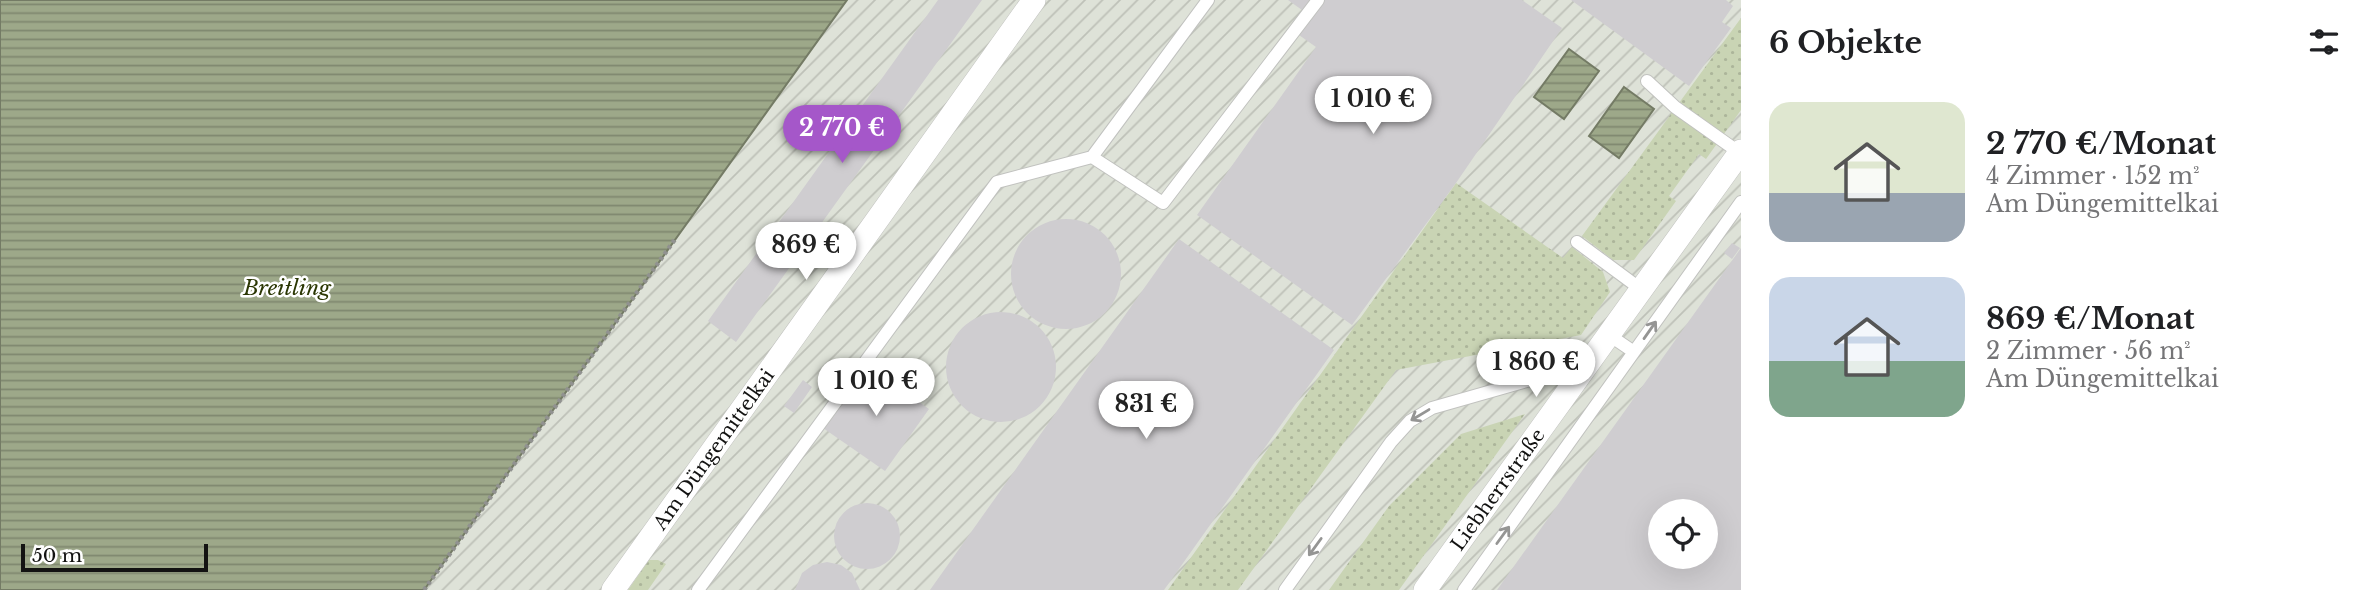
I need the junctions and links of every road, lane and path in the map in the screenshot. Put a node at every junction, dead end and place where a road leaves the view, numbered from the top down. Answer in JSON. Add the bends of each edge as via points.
{"nodes":[{"id":1,"x":1034,"y":0,"type":"edge"},
{"id":2,"x":1208,"y":0,"type":"edge"},
{"id":3,"x":1318,"y":0,"type":"edge"},
{"id":4,"x":1647,"y":81,"type":"dead end"},
{"id":5,"x":1740,"y":152,"type":"edge"},
{"id":6,"x":1092,"y":157,"type":"junction"},
{"id":7,"x":1741,"y":202,"type":"edge"},
{"id":8,"x":676,"y":238,"type":"dead end"},
{"id":9,"x":1577,"y":242,"type":"dead end"},
{"id":10,"x":1642,"y":290,"type":"junction"},
{"id":11,"x":1609,"y":335,"type":"junction"},
{"id":12,"x":1634,"y":352,"type":"junction"},
{"id":13,"x":1580,"y":374,"type":"junction"},
{"id":14,"x":424,"y":590,"type":"edge"},
{"id":15,"x":613,"y":590,"type":"edge"},
{"id":16,"x":698,"y":590,"type":"edge"},
{"id":17,"x":1285,"y":590,"type":"edge"},
{"id":18,"x":1425,"y":590,"type":"edge"},
{"id":19,"x":1464,"y":590,"type":"edge"}],
"edges":[{"from":1,"to":15,"type":"street","name":"Am Düngemittelkai"},
{"from":2,"to":6,"type":"lane"},
{"from":3,"to":6,"type":"lane","via":[[1163,203]]},
{"from":4,"to":5,"type":"lane","via":[[1675,107]]},
{"from":5,"to":10,"type":"street","name":"Liebherrstraße"},
{"from":6,"to":16,"type":"lane","via":[[997,182]]},
{"from":12,"to":7,"type":"lane","one_way":true},
{"from":8,"to":14,"type":"path"},
{"from":9,"to":10,"type":"lane"},
{"from":10,"to":11,"type":"street","name":"Liebherrstraße"},
{"from":11,"to":12,"type":"lane"},
{"from":11,"to":13,"type":"street","name":"Liebherrstraße"},
{"from":19,"to":12,"type":"lane","one_way":true},
{"from":13,"to":17,"type":"lane","one_way":true,"via":[[1541,377],[1432,408],[1410,421]]},
{"from":13,"to":18,"type":"street","name":"Liebherrstraße"}]}
